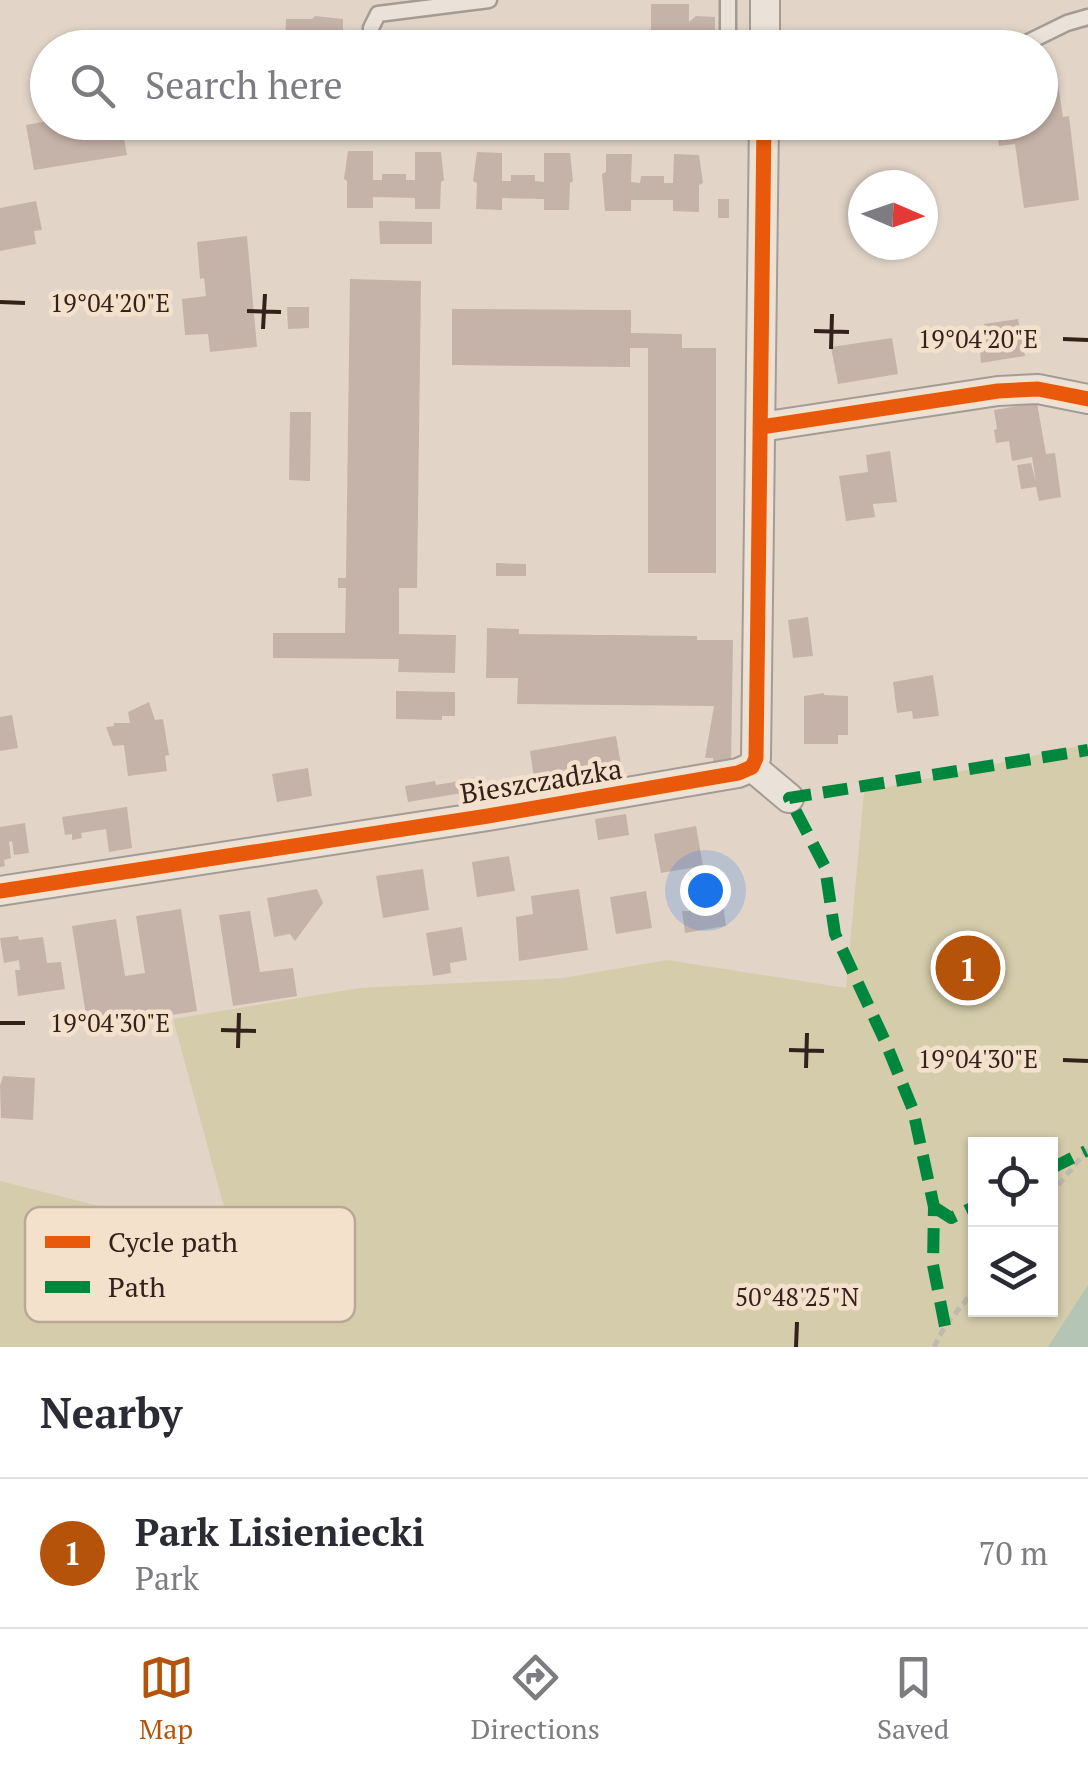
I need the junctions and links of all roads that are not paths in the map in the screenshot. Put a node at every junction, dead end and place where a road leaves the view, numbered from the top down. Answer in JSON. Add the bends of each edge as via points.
{"nodes":[{"id":1,"x":489,"y":0,"type":"edge"},
{"id":2,"x":728,"y":0,"type":"edge"},
{"id":3,"x":765,"y":0,"type":"edge"},
{"id":4,"x":1088,"y":17,"type":"edge"},
{"id":5,"x":372,"y":30,"type":"edge"},
{"id":6,"x":728,"y":30,"type":"edge"},
{"id":7,"x":765,"y":30,"type":"edge"},
{"id":8,"x":1051,"y":30,"type":"edge"},
{"id":9,"x":764,"y":140,"type":"edge"},
{"id":10,"x":1088,"y":399,"type":"edge"},
{"id":11,"x":761,"y":427,"type":"junction"},
{"id":12,"x":752,"y":768,"type":"junction"},
{"id":13,"x":789,"y":798,"type":"dead end"},
{"id":14,"x":0,"y":890,"type":"edge"}],
"edges":[{"from":1,"to":5,"type":"lane","via":[[378,14]]},
{"from":2,"to":6,"type":"lane"},
{"from":3,"to":7,"type":"street"},
{"from":4,"to":8,"type":"lane"},
{"from":9,"to":11,"type":"street"},
{"from":10,"to":11,"type":"street","via":[[1038,388],[998,391]]},
{"from":11,"to":12,"type":"street"},
{"from":12,"to":13,"type":"street"},
{"from":12,"to":14,"type":"street","name":"Bieszczadzka","via":[[488,816]]}]}
